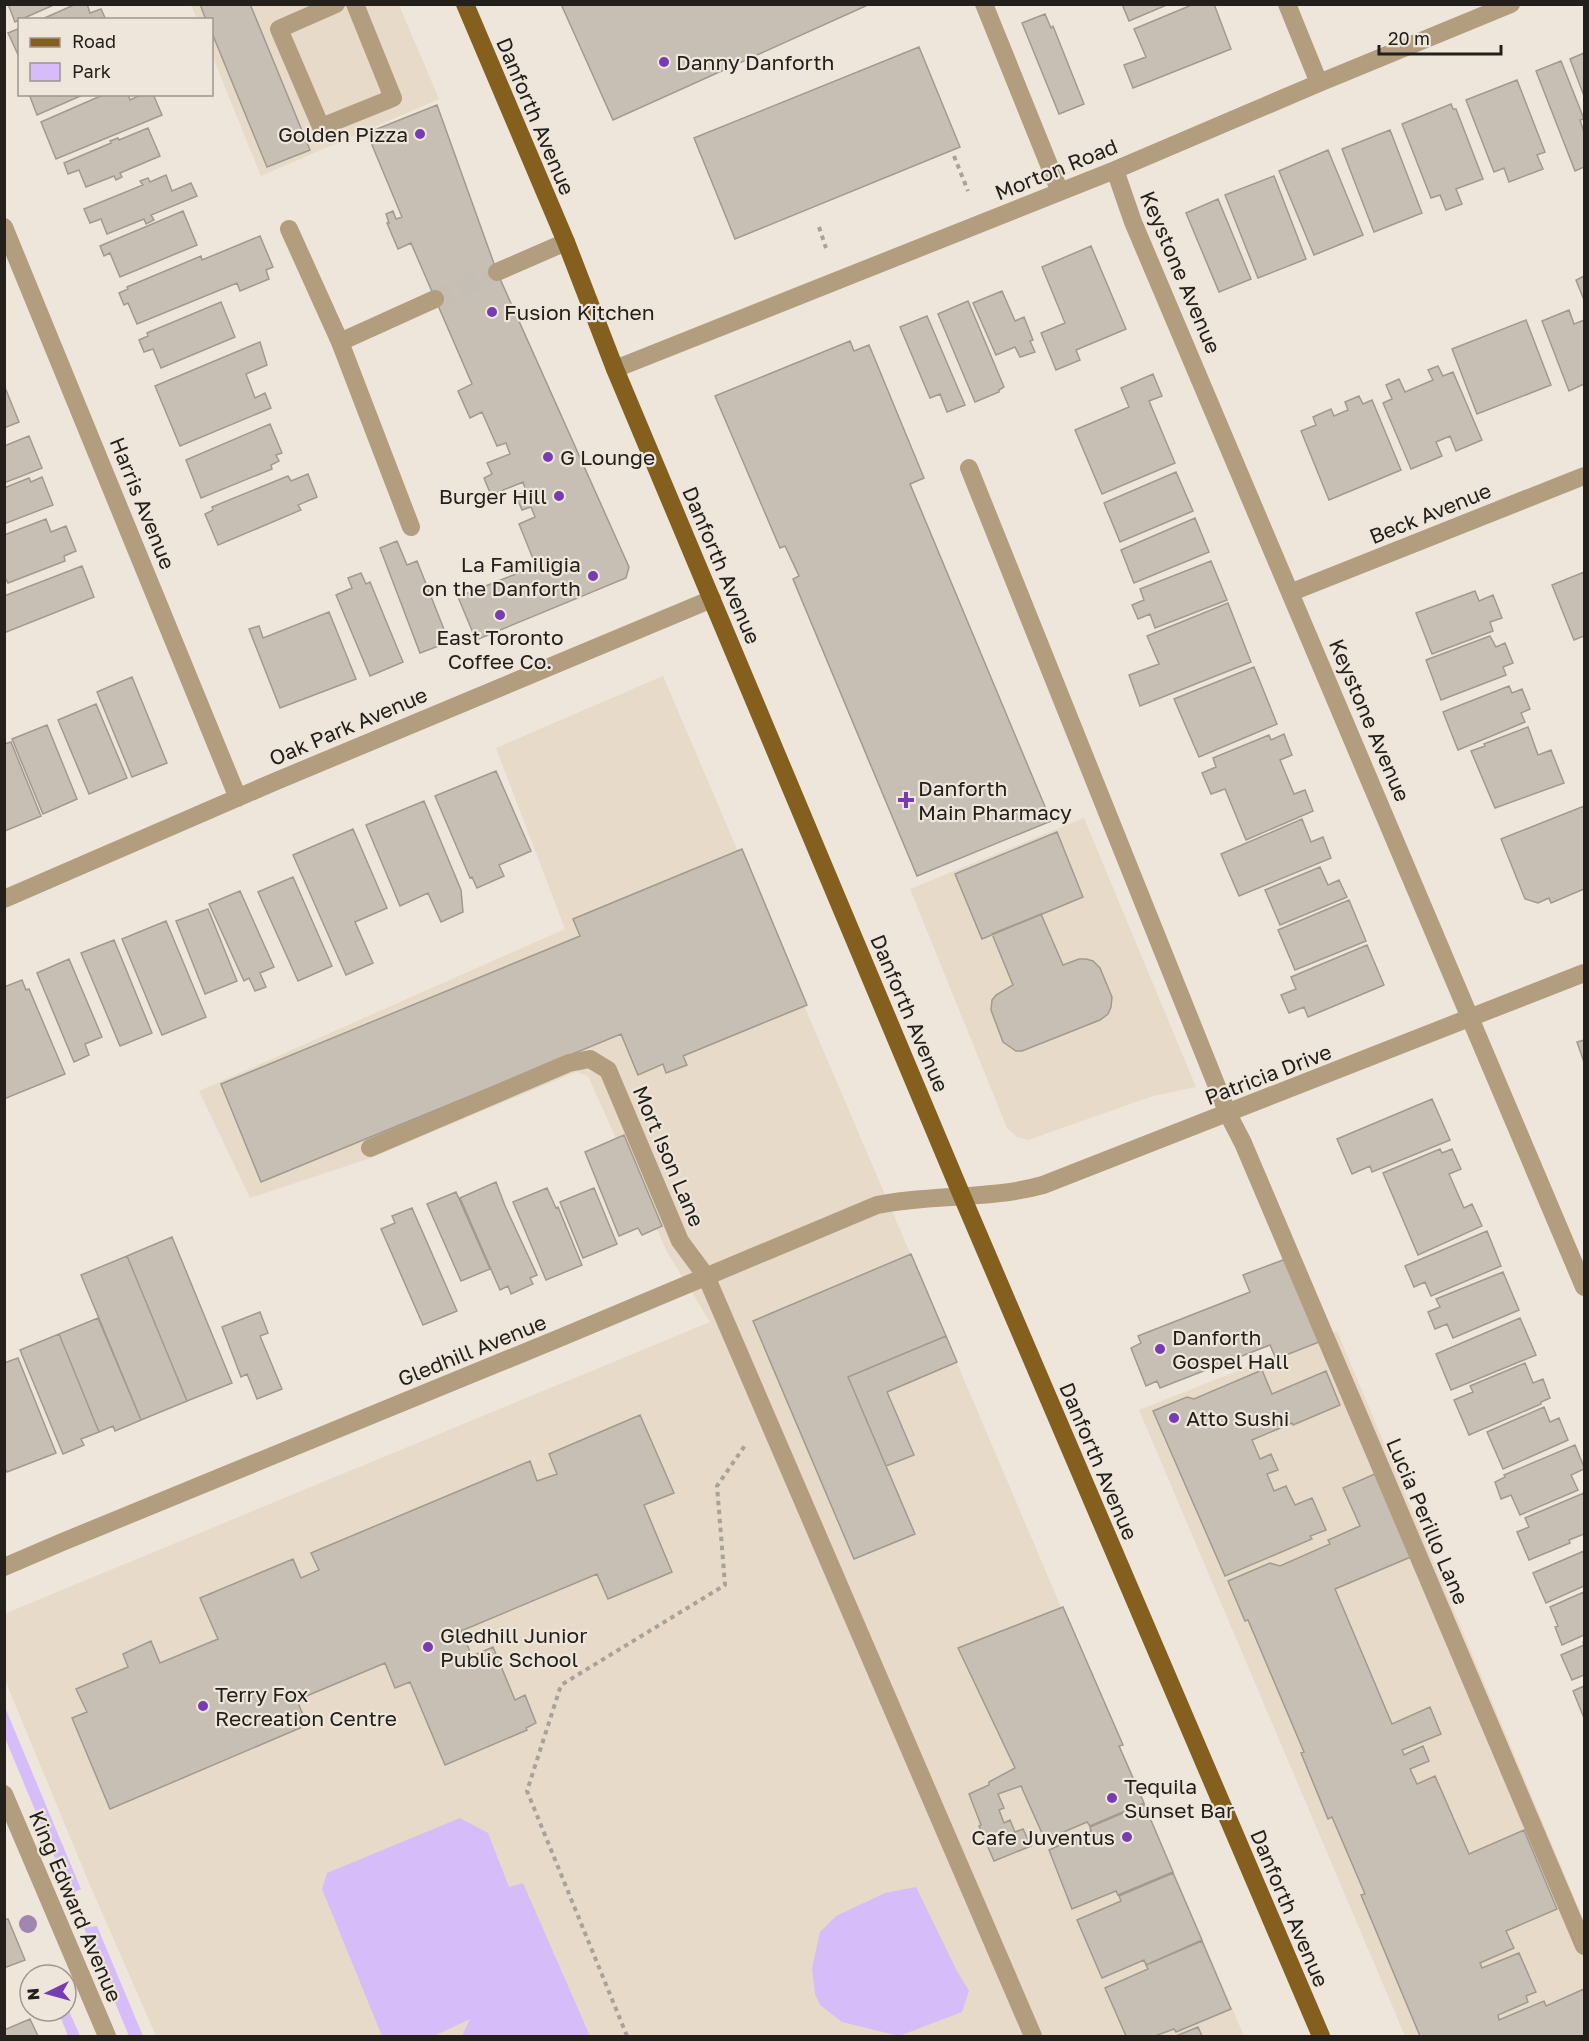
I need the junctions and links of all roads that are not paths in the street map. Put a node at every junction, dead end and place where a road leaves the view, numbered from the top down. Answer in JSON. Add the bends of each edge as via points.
{"nodes":[{"id":1,"x":336,"y":4,"type":"edge"},
{"id":2,"x":356,"y":4,"type":"edge"},
{"id":3,"x":465,"y":4,"type":"edge"},
{"id":4,"x":984,"y":4,"type":"edge"},
{"id":5,"x":1287,"y":4,"type":"edge"},
{"id":6,"x":1511,"y":4,"type":"edge"},
{"id":7,"x":311,"y":10,"type":"edge"},
{"id":8,"x":1319,"y":82,"type":"junction"},
{"id":9,"x":1115,"y":170,"type":"junction"},
{"id":10,"x":1060,"y":192,"type":"junction"},
{"id":11,"x":4,"y":227,"type":"edge"},
{"id":12,"x":289,"y":229,"type":"dead end"},
{"id":13,"x":566,"y":242,"type":"junction"},
{"id":14,"x":497,"y":272,"type":"tunnel mouth"},
{"id":15,"x":435,"y":299,"type":"tunnel mouth"},
{"id":16,"x":340,"y":342,"type":"junction"},
{"id":17,"x":615,"y":369,"type":"junction"},
{"id":18,"x":969,"y":468,"type":"dead end"},
{"id":19,"x":1584,"y":476,"type":"edge"},
{"id":20,"x":411,"y":527,"type":"dead end"},
{"id":21,"x":1292,"y":592,"type":"junction"},
{"id":22,"x":712,"y":599,"type":"junction"},
{"id":23,"x":238,"y":798,"type":"junction"},
{"id":24,"x":4,"y":899,"type":"edge"},
{"id":25,"x":1584,"y":974,"type":"edge"},
{"id":26,"x":1472,"y":1019,"type":"junction"},
{"id":27,"x":1228,"y":1114,"type":"junction"},
{"id":28,"x":370,"y":1148,"type":"dead end"},
{"id":29,"x":962,"y":1196,"type":"junction"},
{"id":30,"x":706,"y":1276,"type":"junction"},
{"id":31,"x":1584,"y":1287,"type":"edge"},
{"id":32,"x":4,"y":1567,"type":"edge"},
{"id":33,"x":4,"y":1794,"type":"edge"},
{"id":34,"x":1584,"y":1946,"type":"edge"},
{"id":35,"x":107,"y":2037,"type":"edge"},
{"id":36,"x":1033,"y":2037,"type":"edge"},
{"id":37,"x":1321,"y":2037,"type":"edge"}],
"edges":[{"from":1,"to":7,"type":"street"},
{"from":2,"to":7,"type":"street","via":[[393,98],[321,127],[279,29]]},
{"from":3,"to":13,"type":"main road","name":"Danforth Avenue"},
{"from":4,"to":10,"type":"street"},
{"from":5,"to":8,"type":"street"},
{"from":6,"to":8,"type":"street","name":"Morton Road"},
{"from":8,"to":9,"type":"street","name":"Morton Road"},
{"from":9,"to":10,"type":"street","name":"Morton Road"},
{"from":9,"to":21,"type":"street","name":"Keystone Avenue","via":[[1133,222]]},
{"from":10,"to":17,"type":"street","name":"Morton Road"},
{"from":11,"to":23,"type":"street","name":"Harris Avenue"},
{"from":12,"to":16,"type":"street"},
{"from":13,"to":14,"type":"street"},
{"from":13,"to":17,"type":"main road","name":"Danforth Avenue"},
{"from":15,"to":16,"type":"street"},
{"from":16,"to":20,"type":"street"},
{"from":17,"to":22,"type":"main road","name":"Danforth Avenue"},
{"from":18,"to":27,"type":"street","name":"Lucia Perillo Lane"},
{"from":19,"to":21,"type":"street","name":"Beck Avenue"},
{"from":21,"to":26,"type":"street","name":"Keystone Avenue"},
{"from":22,"to":23,"type":"street","name":"Oak Park Avenue"},
{"from":22,"to":29,"type":"main road","name":"Danforth Avenue"},
{"from":23,"to":24,"type":"street","name":"Oak Park Avenue"},
{"from":25,"to":26,"type":"street","name":"Patricia Drive"},
{"from":26,"to":27,"type":"street","name":"Patricia Drive"},
{"from":26,"to":31,"type":"street","name":"Keystone Avenue"},
{"from":27,"to":29,"type":"street","name":"Patricia Drive","via":[[1043,1185]]},
{"from":27,"to":34,"type":"street","name":"Lucia Perillo Lane"},
{"from":28,"to":30,"type":"street","name":"Mort Ison Lane","via":[[569,1063],[590,1059],[608,1070],[680,1241]]},
{"from":29,"to":30,"type":"street","name":"Gledhill Avenue","via":[[877,1205]]},
{"from":29,"to":37,"type":"main road","name":"Danforth Avenue"},
{"from":30,"to":32,"type":"street","name":"Gledhill Avenue"},
{"from":30,"to":36,"type":"street","name":"Mort Ison Lane"},
{"from":33,"to":35,"type":"street","name":"King Edward Avenue"}]}
